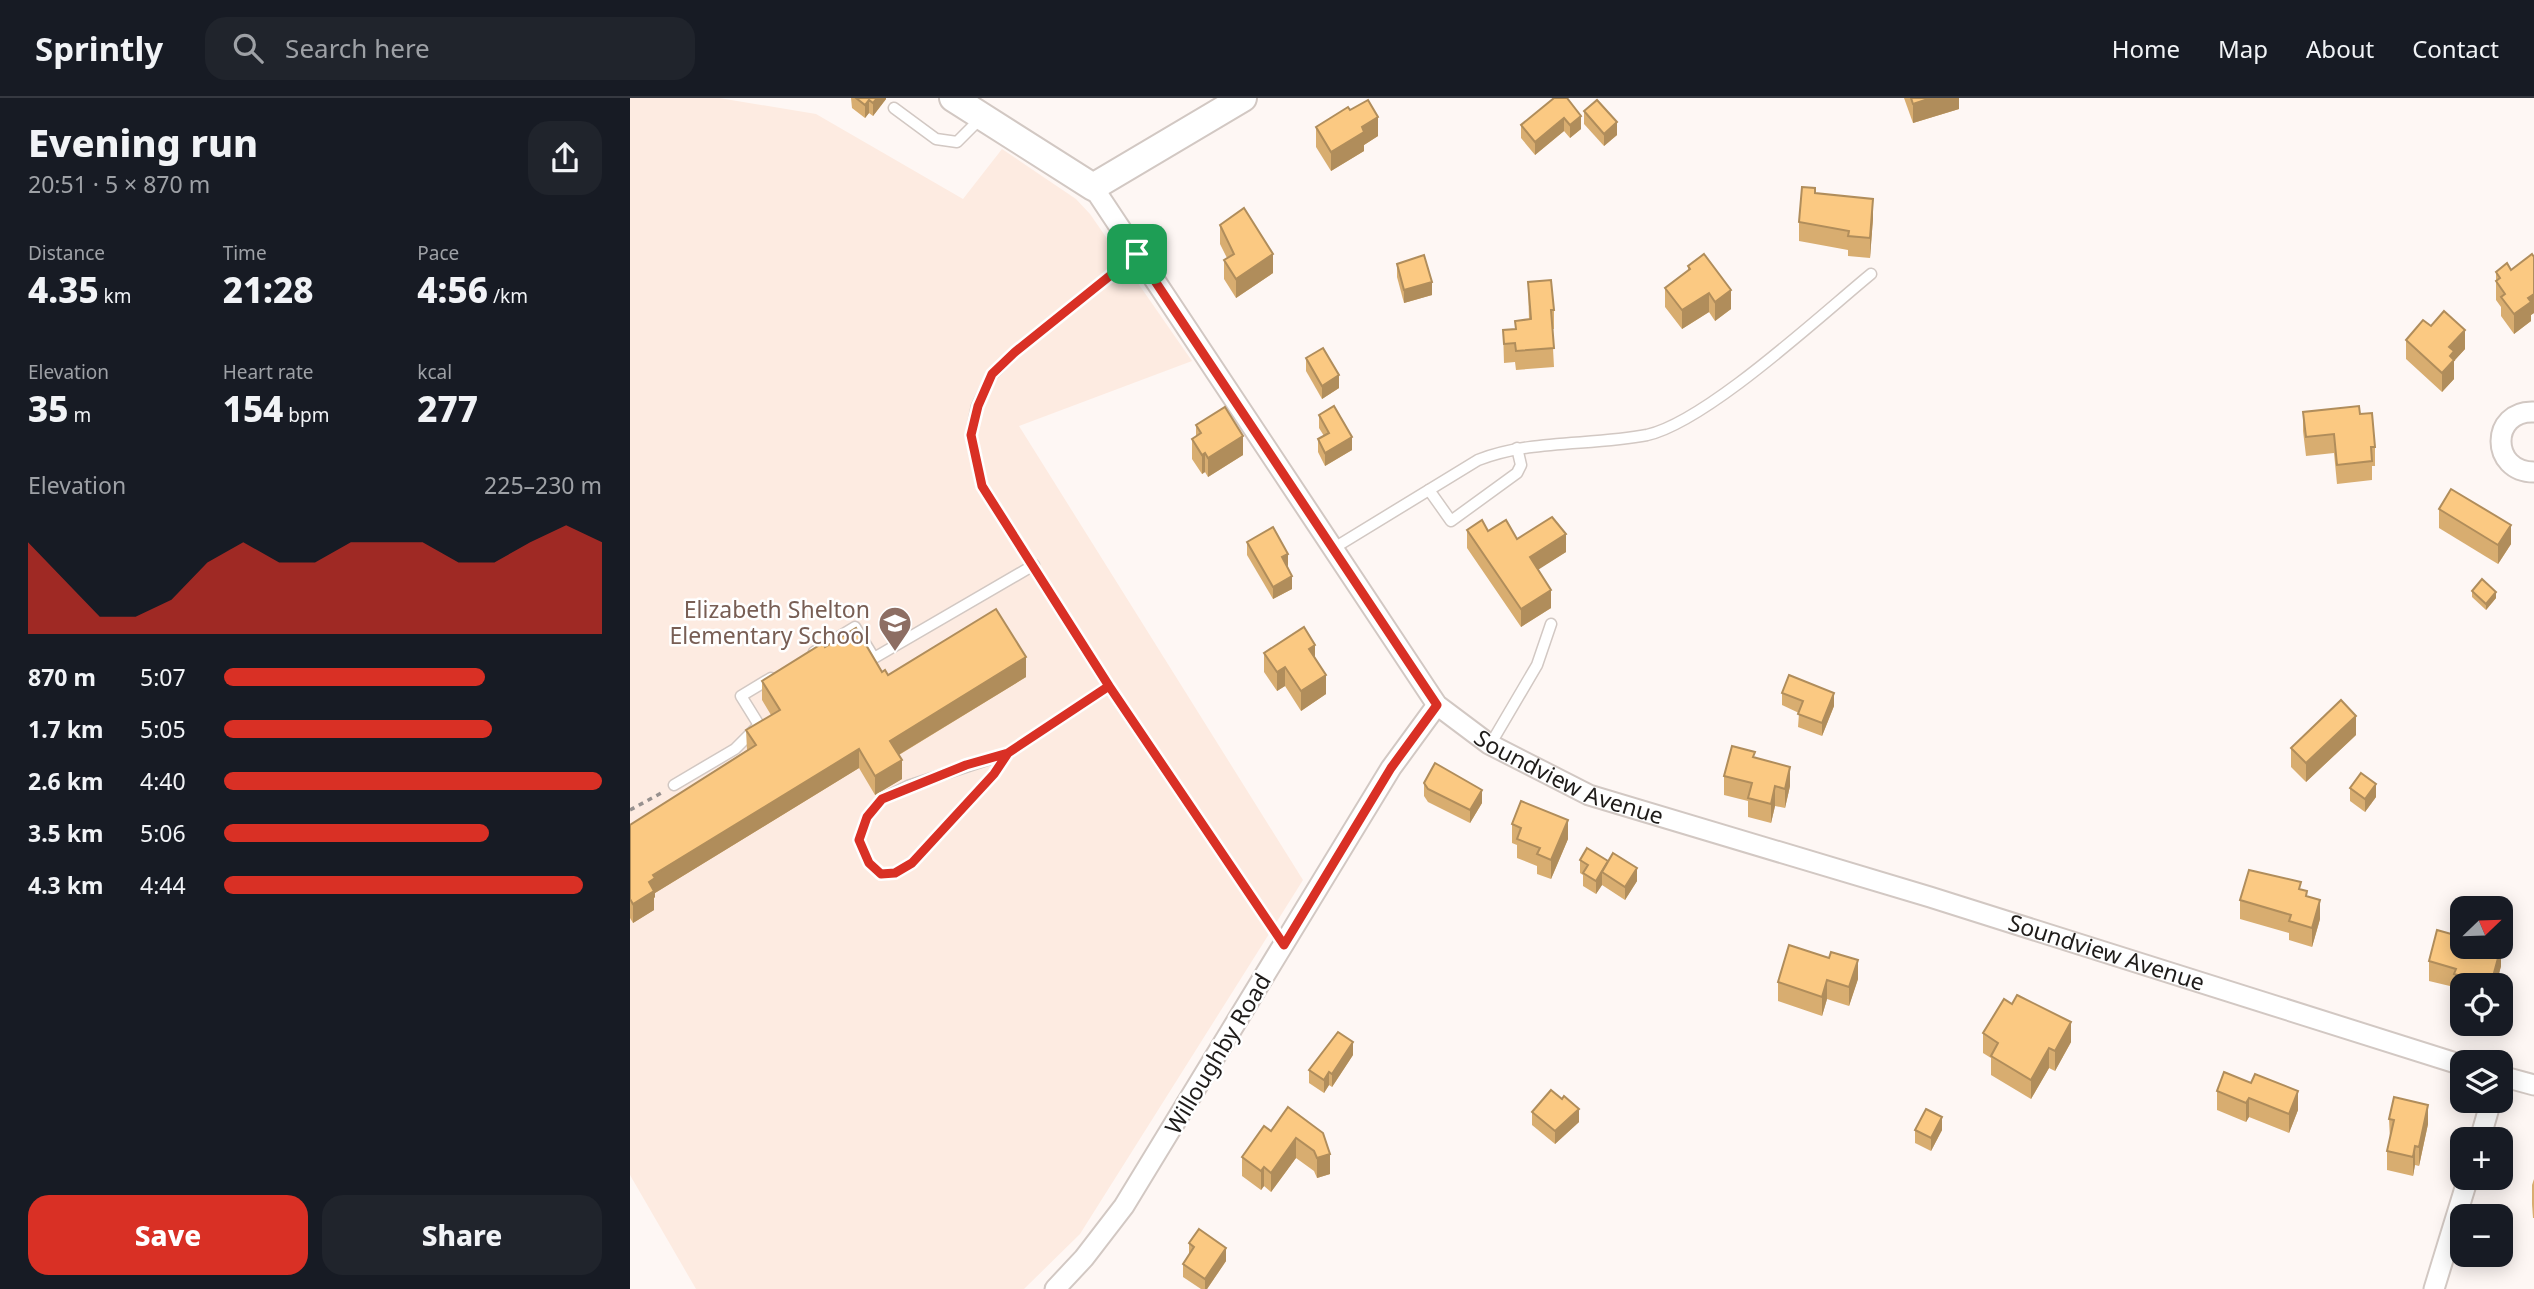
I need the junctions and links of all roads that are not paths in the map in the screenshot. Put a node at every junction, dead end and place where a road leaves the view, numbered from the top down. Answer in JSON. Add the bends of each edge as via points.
{"nodes":[{"id":1,"x":953,"y":98,"type":"edge"},
{"id":2,"x":1243,"y":98,"type":"edge"},
{"id":3,"x":894,"y":108,"type":"dead end"},
{"id":4,"x":983,"y":116,"type":"junction"},
{"id":5,"x":1093,"y":187,"type":"junction"},
{"id":6,"x":1137,"y":254,"type":"junction"},
{"id":7,"x":1871,"y":274,"type":"dead end"},
{"id":8,"x":2534,"y":412,"type":"edge"},
{"id":9,"x":1517,"y":449,"type":"junction"},
{"id":10,"x":2534,"y":472,"type":"edge"},
{"id":11,"x":1429,"y":490,"type":"junction"},
{"id":12,"x":1334,"y":548,"type":"junction"},
{"id":13,"x":1034,"y":565,"type":"junction"},
{"id":14,"x":1551,"y":624,"type":"dead end"},
{"id":15,"x":798,"y":662,"type":"edge"},
{"id":16,"x":776,"y":676,"type":"edge"},
{"id":17,"x":1109,"y":686,"type":"junction"},
{"id":18,"x":1437,"y":705,"type":"junction"},
{"id":19,"x":1490,"y":745,"type":"junction"},
{"id":20,"x":1008,"y":753,"type":"junction"},
{"id":21,"x":674,"y":785,"type":"road end"},
{"id":22,"x":1284,"y":945,"type":"junction"},
{"id":23,"x":2450,"y":1061,"type":"edge"},
{"id":24,"x":2513,"y":1079,"type":"edge"},
{"id":25,"x":2534,"y":1085,"type":"edge"},
{"id":26,"x":2464,"y":1190,"type":"edge"},
{"id":27,"x":1055,"y":1289,"type":"edge"},
{"id":28,"x":2434,"y":1289,"type":"edge"}],
"edges":[{"from":1,"to":4,"type":"main road","name":"Soundview Avenue"},
{"from":2,"to":5,"type":"main road"},
{"from":3,"to":4,"type":"lane","via":[[936,139],[957,142]]},
{"from":4,"to":5,"type":"main road","name":"Soundview Avenue"},
{"from":5,"to":6,"type":"street","name":"Soundview Avenue"},
{"from":6,"to":12,"type":"street","name":"Soundview Avenue"},
{"from":6,"to":13,"type":"lane","via":[[1015,352],[992,374],[978,406],[971,435],[982,486]]},
{"from":7,"to":9,"type":"lane","via":[[1714,400],[1676,424],[1648,435]]},
{"from":8,"to":10,"type":"street","via":[[2511,418],[2500,439],[2508,463],[2520,471]]},
{"from":9,"to":11,"type":"lane","via":[[1478,460]]},
{"from":9,"to":11,"type":"lane","via":[[1521,465],[1517,472],[1451,521]]},
{"from":11,"to":12,"type":"lane"},
{"from":12,"to":18,"type":"street","name":"Soundview Avenue"},
{"from":13,"to":15,"type":"lane","via":[[874,658],[855,627]]},
{"from":13,"to":17,"type":"lane"},
{"from":14,"to":19,"type":"lane","via":[[1536,665]]},
{"from":16,"to":21,"type":"lane","via":[[741,696],[758,725],[735,749]]},
{"from":17,"to":20,"type":"lane"},
{"from":17,"to":22,"type":"lane"},
{"from":18,"to":19,"type":"street","name":"Soundview Avenue"},
{"from":18,"to":22,"type":"street","name":"Willoughby Road","via":[[1391,768]]},
{"from":19,"to":23,"type":"street","name":"Soundview Avenue","via":[[1589,795]]},
{"from":20,"to":20,"type":"lane","via":[[882,799],[867,817],[859,840],[869,863],[881,874],[895,873],[912,863]]},
{"from":22,"to":27,"type":"street","name":"Willoughby Road","via":[[1124,1206]]},
{"from":24,"to":25,"type":"street"},
{"from":26,"to":28,"type":"street"}]}
